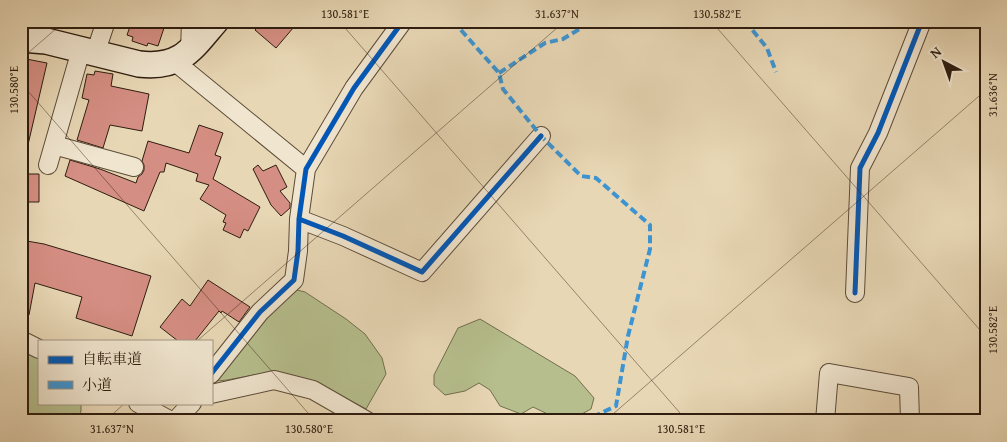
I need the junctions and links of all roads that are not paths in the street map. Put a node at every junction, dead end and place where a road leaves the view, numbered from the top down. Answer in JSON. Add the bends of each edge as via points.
{"nodes":[{"id":1,"x":106,"y":21,"type":"edge"},
{"id":2,"x":191,"y":21,"type":"edge"},
{"id":3,"x":216,"y":21,"type":"edge"},
{"id":4,"x":403,"y":21,"type":"edge"},
{"id":5,"x":922,"y":21,"type":"edge"},
{"id":6,"x":21,"y":39,"type":"edge"},
{"id":7,"x":88,"y":52,"type":"junction"},
{"id":8,"x":182,"y":56,"type":"junction"},
{"id":9,"x":541,"y":136,"type":"dead end"},
{"id":10,"x":54,"y":145,"type":"junction"},
{"id":11,"x":48,"y":165,"type":"dead end"},
{"id":12,"x":134,"y":167,"type":"dead end"},
{"id":13,"x":306,"y":169,"type":"junction"},
{"id":14,"x":299,"y":219,"type":"junction"},
{"id":15,"x":855,"y":293,"type":"dead end"},
{"id":16,"x":21,"y":340,"type":"edge"},
{"id":17,"x":38,"y":348,"type":"edge"},
{"id":18,"x":212,"y":373,"type":"edge"},
{"id":19,"x":212,"y":394,"type":"edge"},
{"id":20,"x":140,"y":404,"type":"edge"},
{"id":21,"x":191,"y":404,"type":"edge"},
{"id":22,"x":171,"y":421,"type":"edge"},
{"id":23,"x":175,"y":421,"type":"edge"},
{"id":24,"x":367,"y":421,"type":"edge"},
{"id":25,"x":825,"y":421,"type":"edge"},
{"id":26,"x":910,"y":421,"type":"edge"}],
"edges":[{"from":1,"to":7,"type":"street"},
{"from":2,"to":8,"type":"street"},
{"from":3,"to":8,"type":"main road"},
{"from":4,"to":13,"type":"street","via":[[354,88]]},
{"from":5,"to":15,"type":"street","via":[[878,133],[860,168]]},
{"from":6,"to":7,"type":"main road","via":[[46,41]]},
{"from":7,"to":8,"type":"main road","via":[[153,66]]},
{"from":7,"to":10,"type":"street"},
{"from":8,"to":13,"type":"street"},
{"from":9,"to":14,"type":"street","via":[[422,272]]},
{"from":10,"to":11,"type":"street"},
{"from":10,"to":12,"type":"street"},
{"from":13,"to":14,"type":"street"},
{"from":14,"to":18,"type":"street","via":[[294,280],[260,312]]},
{"from":16,"to":17,"type":"street"},
{"from":19,"to":24,"type":"street","via":[[274,380],[313,390]]},
{"from":20,"to":22,"type":"street"},
{"from":21,"to":23,"type":"street"},
{"from":25,"to":26,"type":"street","via":[[829,373],[909,387]]}]}
